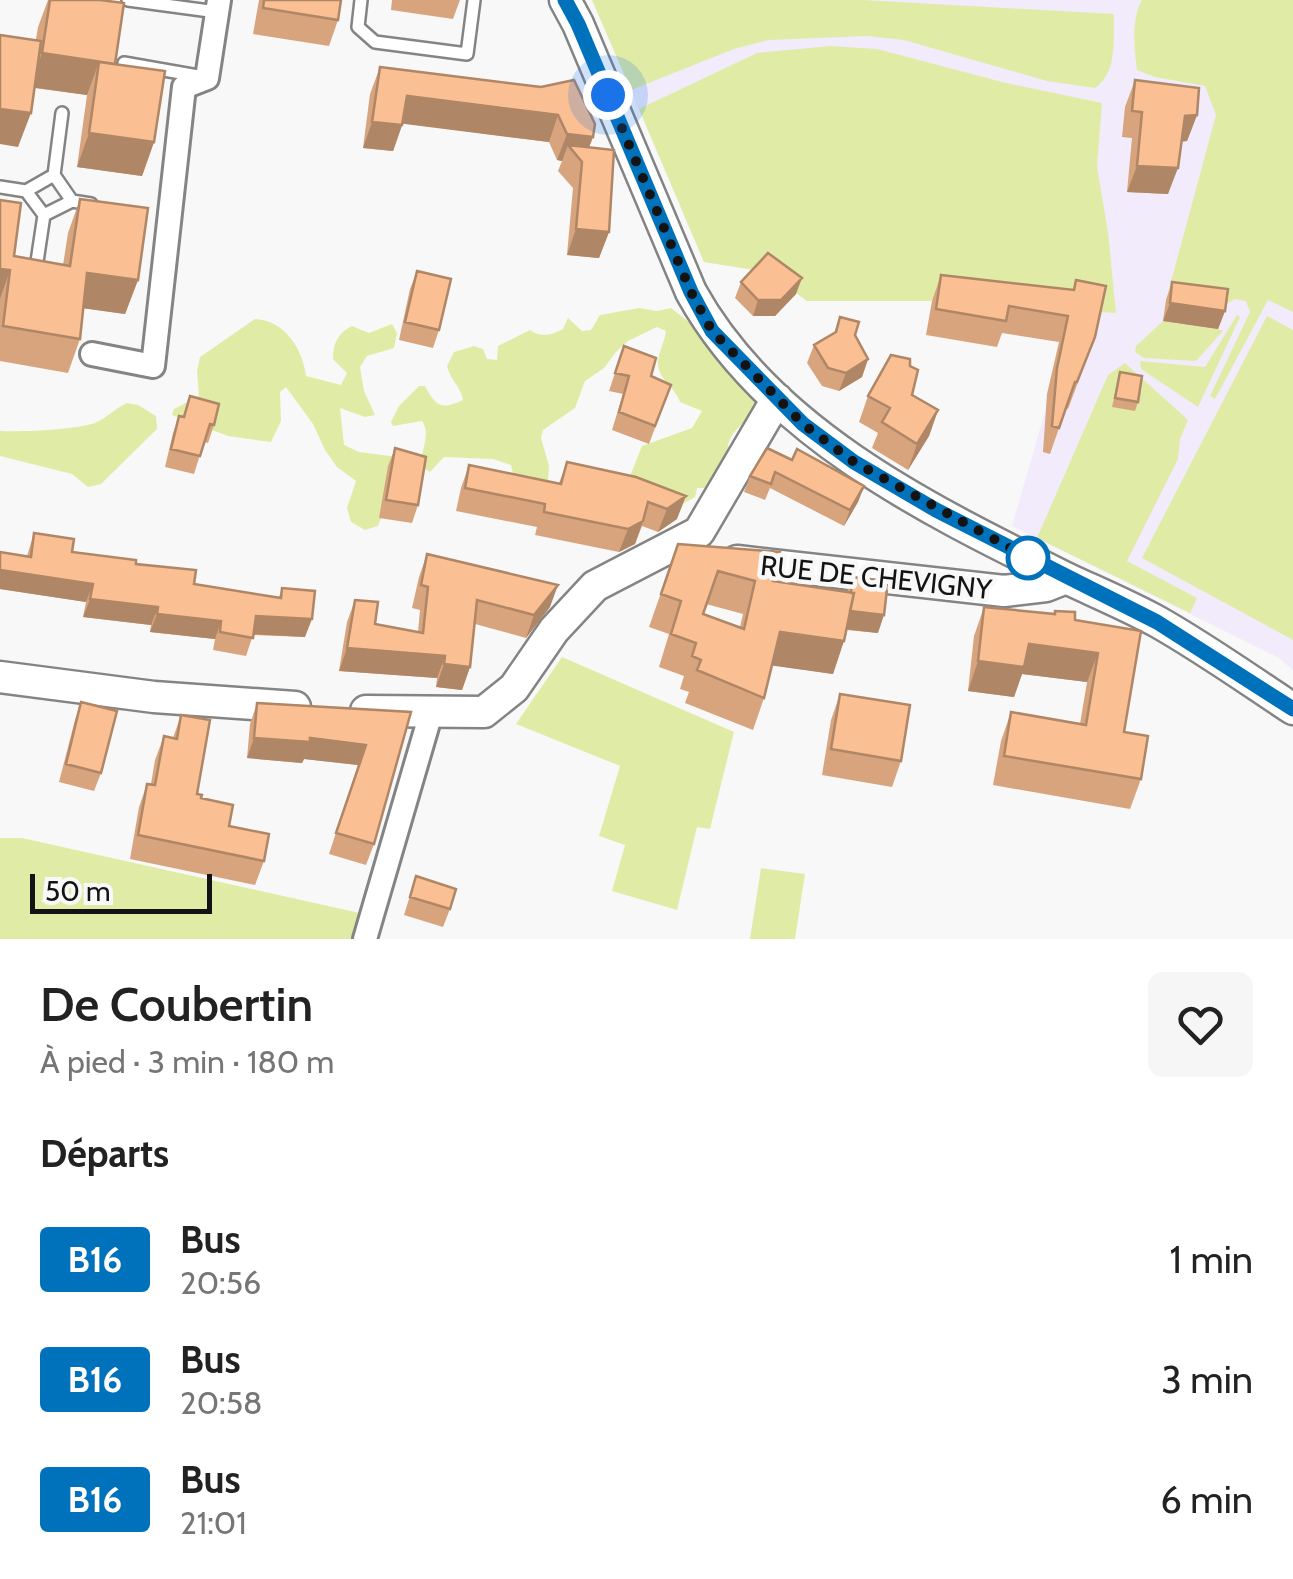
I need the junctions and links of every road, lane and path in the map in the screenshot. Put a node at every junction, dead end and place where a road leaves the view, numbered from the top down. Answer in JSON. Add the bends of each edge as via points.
{"nodes":[{"id":1,"x":128,"y":0,"type":"edge"},
{"id":2,"x":361,"y":0,"type":"edge"},
{"id":3,"x":474,"y":0,"type":"edge"},
{"id":4,"x":565,"y":0,"type":"edge"},
{"id":5,"x":218,"y":6,"type":"edge"},
{"id":6,"x":124,"y":63,"type":"edge"},
{"id":7,"x":207,"y":78,"type":"junction"},
{"id":8,"x":62,"y":113,"type":"dead end"},
{"id":9,"x":54,"y":176,"type":"junction"},
{"id":10,"x":0,"y":187,"type":"edge"},
{"id":11,"x":26,"y":190,"type":"junction"},
{"id":12,"x":72,"y":202,"type":"junction"},
{"id":13,"x":111,"y":206,"type":"edge"},
{"id":14,"x":44,"y":214,"type":"junction"},
{"id":15,"x":34,"y":281,"type":"edge"},
{"id":16,"x":92,"y":354,"type":"dead end"},
{"id":17,"x":778,"y":399,"type":"junction"},
{"id":18,"x":698,"y":532,"type":"junction"},
{"id":19,"x":1066,"y":578,"type":"junction"},
{"id":20,"x":0,"y":677,"type":"edge"},
{"id":21,"x":1293,"y":709,"type":"edge"},
{"id":22,"x":431,"y":713,"type":"junction"},
{"id":23,"x":365,"y":939,"type":"edge"}],
"edges":[{"from":1,"to":5,"type":"lane"},
{"from":2,"to":3,"type":"lane","via":[[358,27],[375,42],[467,54]]},
{"from":4,"to":17,"type":"street","via":[[691,292],[712,331]]},
{"from":5,"to":7,"type":"street"},
{"from":6,"to":7,"type":"lane"},
{"from":7,"to":16,"type":"street","via":[[184,87],[160,211],[152,366]]},
{"from":8,"to":9,"type":"lane"},
{"from":9,"to":11,"type":"lane"},
{"from":9,"to":12,"type":"lane"},
{"from":10,"to":11,"type":"lane"},
{"from":11,"to":14,"type":"lane"},
{"from":12,"to":13,"type":"lane"},
{"from":12,"to":14,"type":"lane"},
{"from":14,"to":15,"type":"lane"},
{"from":17,"to":18,"type":"street"},
{"from":17,"to":19,"type":"street","via":[[854,462]]},
{"from":18,"to":19,"type":"street","name":"RUE DE CHEVIGNY","via":[[716,559],[1004,591]]},
{"from":18,"to":22,"type":"street","via":[[596,586],[554,630],[514,688],[484,712]]},
{"from":19,"to":21,"type":"street","via":[[1157,622]]},
{"from":20,"to":22,"type":"street","via":[[154,697]]},
{"from":22,"to":23,"type":"street"}]}
